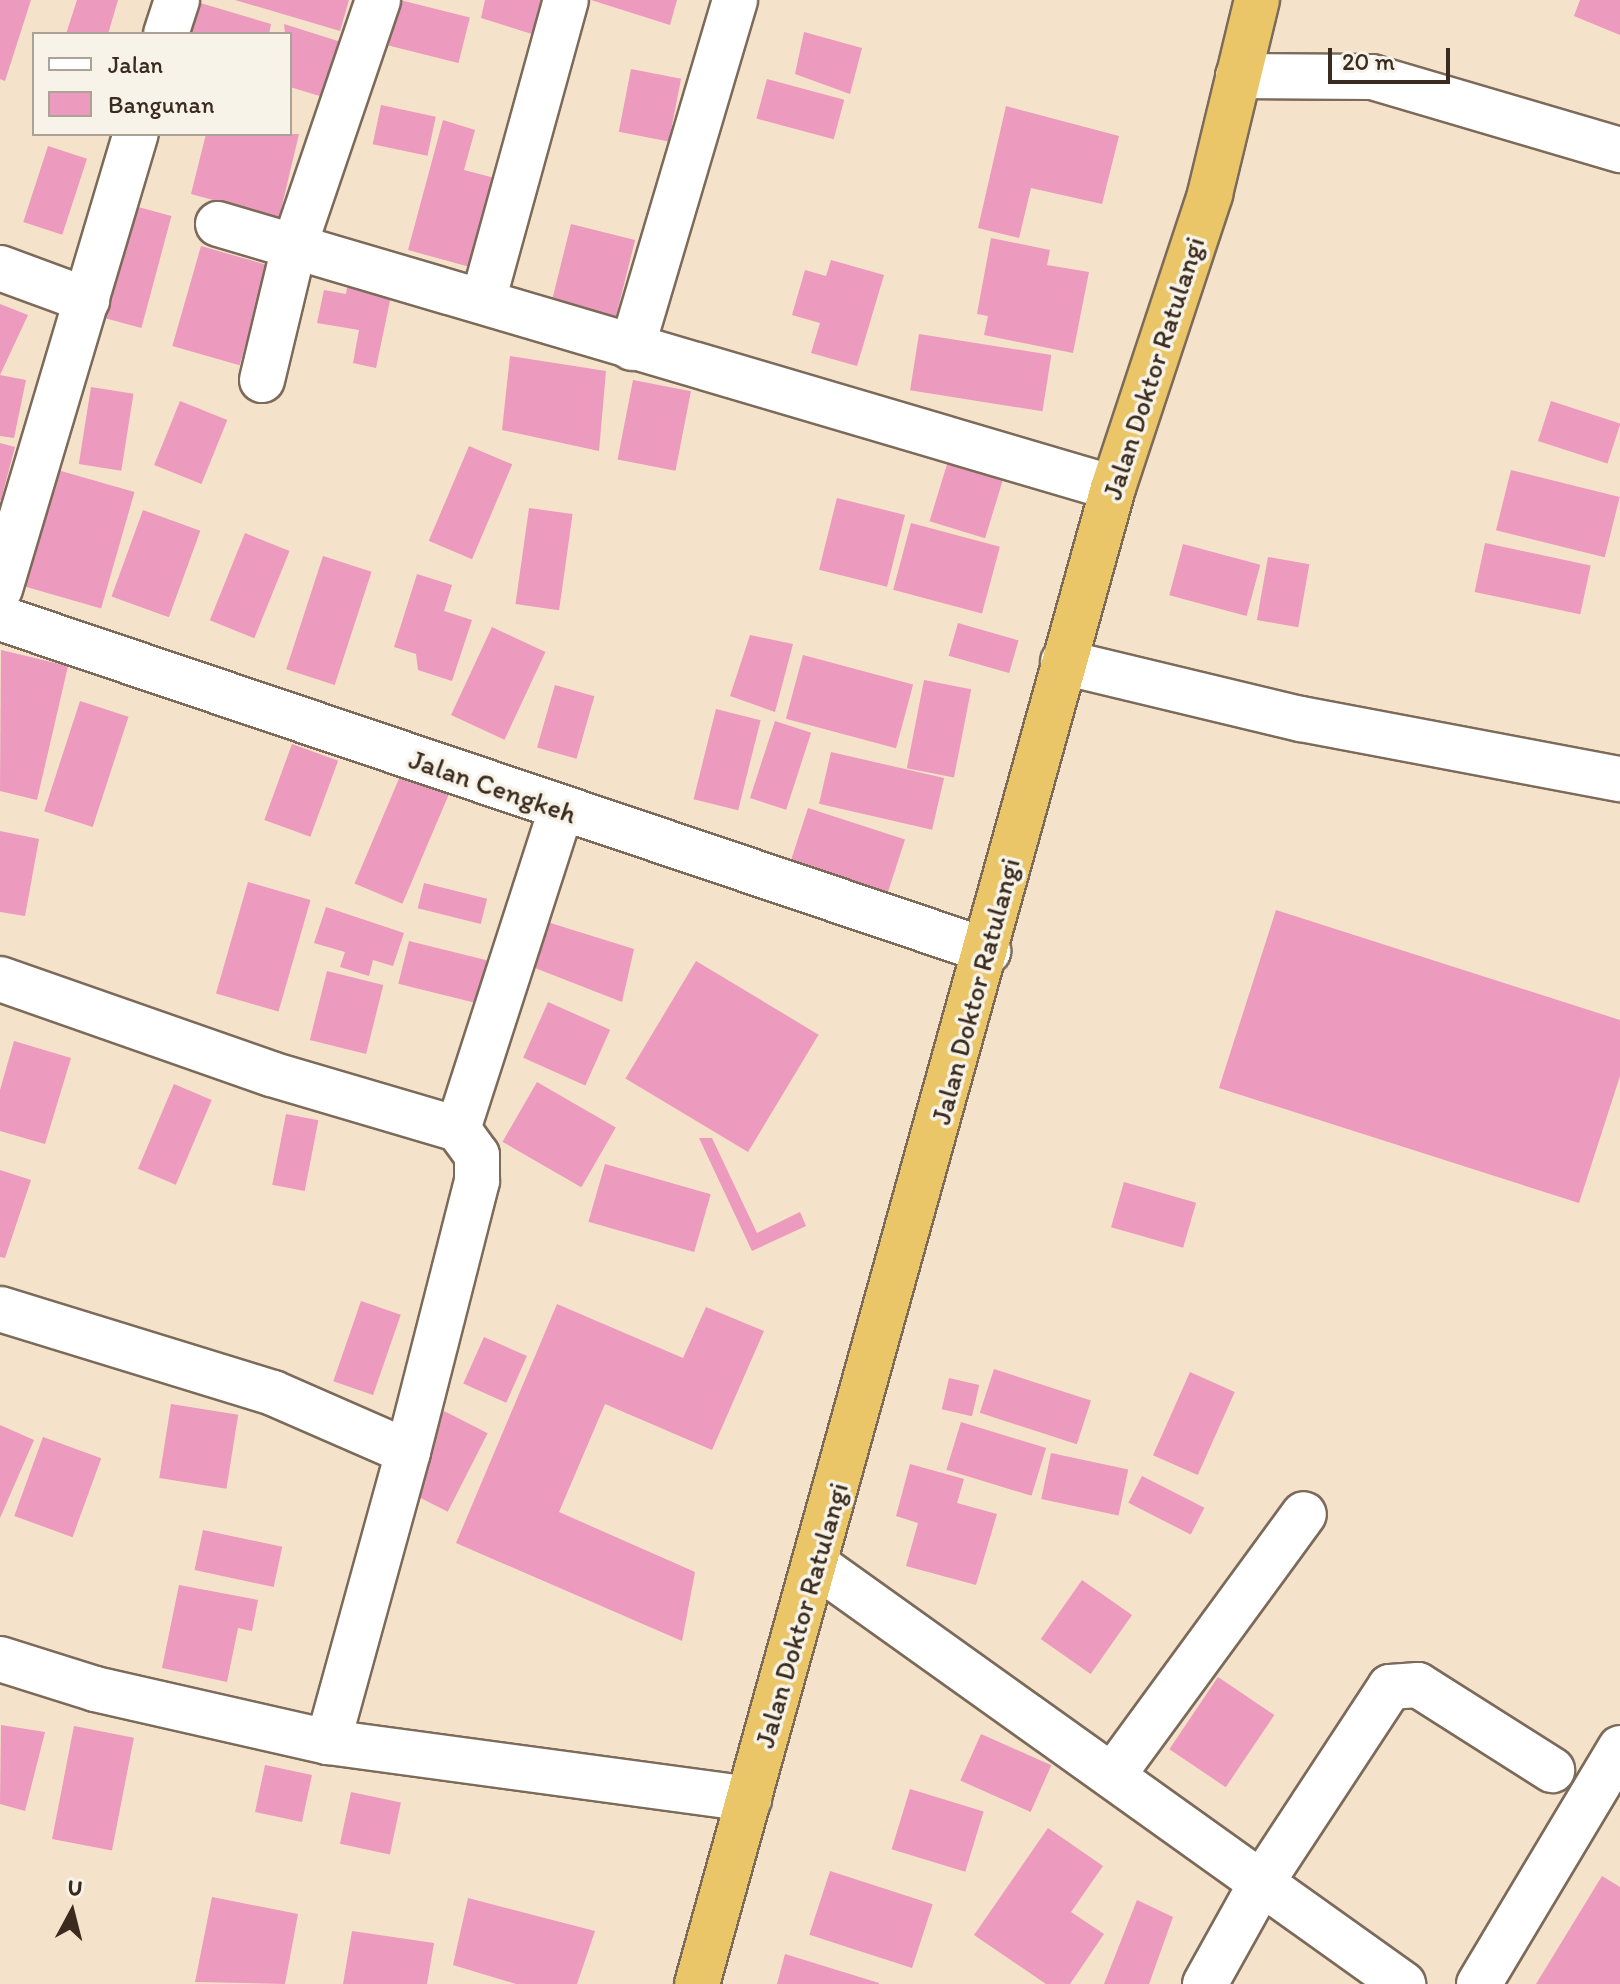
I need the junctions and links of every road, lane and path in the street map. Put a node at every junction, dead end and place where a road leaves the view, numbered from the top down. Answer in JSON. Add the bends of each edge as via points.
{"nodes":[{"id":1,"x":177,"y":0,"type":"edge"},
{"id":2,"x":378,"y":0,"type":"edge"},
{"id":3,"x":566,"y":0,"type":"edge"},
{"id":4,"x":735,"y":0,"type":"edge"},
{"id":5,"x":1257,"y":0,"type":"edge"},
{"id":6,"x":167,"y":32,"type":"edge"},
{"id":7,"x":1238,"y":76,"type":"junction"},
{"id":8,"x":135,"y":136,"type":"edge"},
{"id":9,"x":1620,"y":150,"type":"edge"},
{"id":10,"x":218,"y":224,"type":"dead end"},
{"id":11,"x":294,"y":247,"type":"junction"},
{"id":12,"x":0,"y":268,"type":"edge"},
{"id":13,"x":87,"y":300,"type":"junction"},
{"id":14,"x":483,"y":301,"type":"junction"},
{"id":15,"x":632,"y":348,"type":"junction"},
{"id":16,"x":262,"y":380,"type":"dead end"},
{"id":17,"x":1113,"y":488,"type":"junction"},
{"id":18,"x":0,"y":589,"type":"edge"},
{"id":19,"x":0,"y":618,"type":"edge"},
{"id":20,"x":1063,"y":662,"type":"junction"},
{"id":21,"x":1620,"y":779,"type":"edge"},
{"id":22,"x":561,"y":810,"type":"junction"},
{"id":23,"x":988,"y":951,"type":"junction"},
{"id":24,"x":0,"y":979,"type":"edge"},
{"id":25,"x":458,"y":1129,"type":"junction"},
{"id":26,"x":0,"y":1309,"type":"edge"},
{"id":27,"x":408,"y":1452,"type":"junction"},
{"id":28,"x":1304,"y":1514,"type":"dead end"},
{"id":29,"x":815,"y":1564,"type":"junction"},
{"id":30,"x":0,"y":1659,"type":"edge"},
{"id":31,"x":328,"y":1742,"type":"junction"},
{"id":32,"x":1620,"y":1748,"type":"edge"},
{"id":33,"x":1552,"y":1770,"type":"dead end"},
{"id":34,"x":1113,"y":1775,"type":"junction"},
{"id":35,"x":749,"y":1799,"type":"junction"},
{"id":36,"x":1260,"y":1885,"type":"junction"},
{"id":37,"x":697,"y":1984,"type":"edge"},
{"id":38,"x":1205,"y":1984,"type":"edge"},
{"id":39,"x":1403,"y":1984,"type":"edge"},
{"id":40,"x":1479,"y":1984,"type":"edge"}],
"edges":[{"from":1,"to":6,"type":"street"},
{"from":2,"to":11,"type":"street"},
{"from":3,"to":14,"type":"street"},
{"from":4,"to":15,"type":"street"},
{"from":5,"to":7,"type":"highway","name":"Jalan Doktor Ratulangi"},
{"from":7,"to":9,"type":"street","via":[[1372,77]]},
{"from":7,"to":17,"type":"highway","name":"Jalan Doktor Ratulangi","via":[[1210,194]]},
{"from":8,"to":13,"type":"street"},
{"from":10,"to":11,"type":"street"},
{"from":11,"to":14,"type":"street"},
{"from":11,"to":16,"type":"street"},
{"from":12,"to":13,"type":"street"},
{"from":13,"to":18,"type":"street"},
{"from":14,"to":15,"type":"street"},
{"from":15,"to":17,"type":"street"},
{"from":17,"to":20,"type":"highway","name":"Jalan Doktor Ratulangi"},
{"from":19,"to":22,"type":"street","name":"Jalan Cengkeh"},
{"from":20,"to":21,"type":"street","via":[[1301,719]]},
{"from":20,"to":23,"type":"highway","name":"Jalan Doktor Ratulangi"},
{"from":22,"to":23,"type":"street","name":"Jalan Cengkeh"},
{"from":22,"to":25,"type":"street"},
{"from":23,"to":29,"type":"highway","name":"Jalan Doktor Ratulangi"},
{"from":24,"to":25,"type":"street","via":[[271,1074]]},
{"from":25,"to":27,"type":"street","via":[[477,1155],[477,1181]]},
{"from":26,"to":27,"type":"street","via":[[273,1393]]},
{"from":27,"to":31,"type":"street"},
{"from":28,"to":34,"type":"street"},
{"from":29,"to":34,"type":"street"},
{"from":29,"to":35,"type":"highway","name":"Jalan Doktor Ratulangi"},
{"from":30,"to":31,"type":"street","via":[[95,1689]]},
{"from":31,"to":35,"type":"street"},
{"from":32,"to":40,"type":"street"},
{"from":33,"to":36,"type":"street","via":[[1418,1685],[1400,1682]]},
{"from":34,"to":36,"type":"street"},
{"from":35,"to":37,"type":"highway","name":"Jalan Doktor Ratulangi"},
{"from":36,"to":38,"type":"street"},
{"from":36,"to":39,"type":"street"}]}
